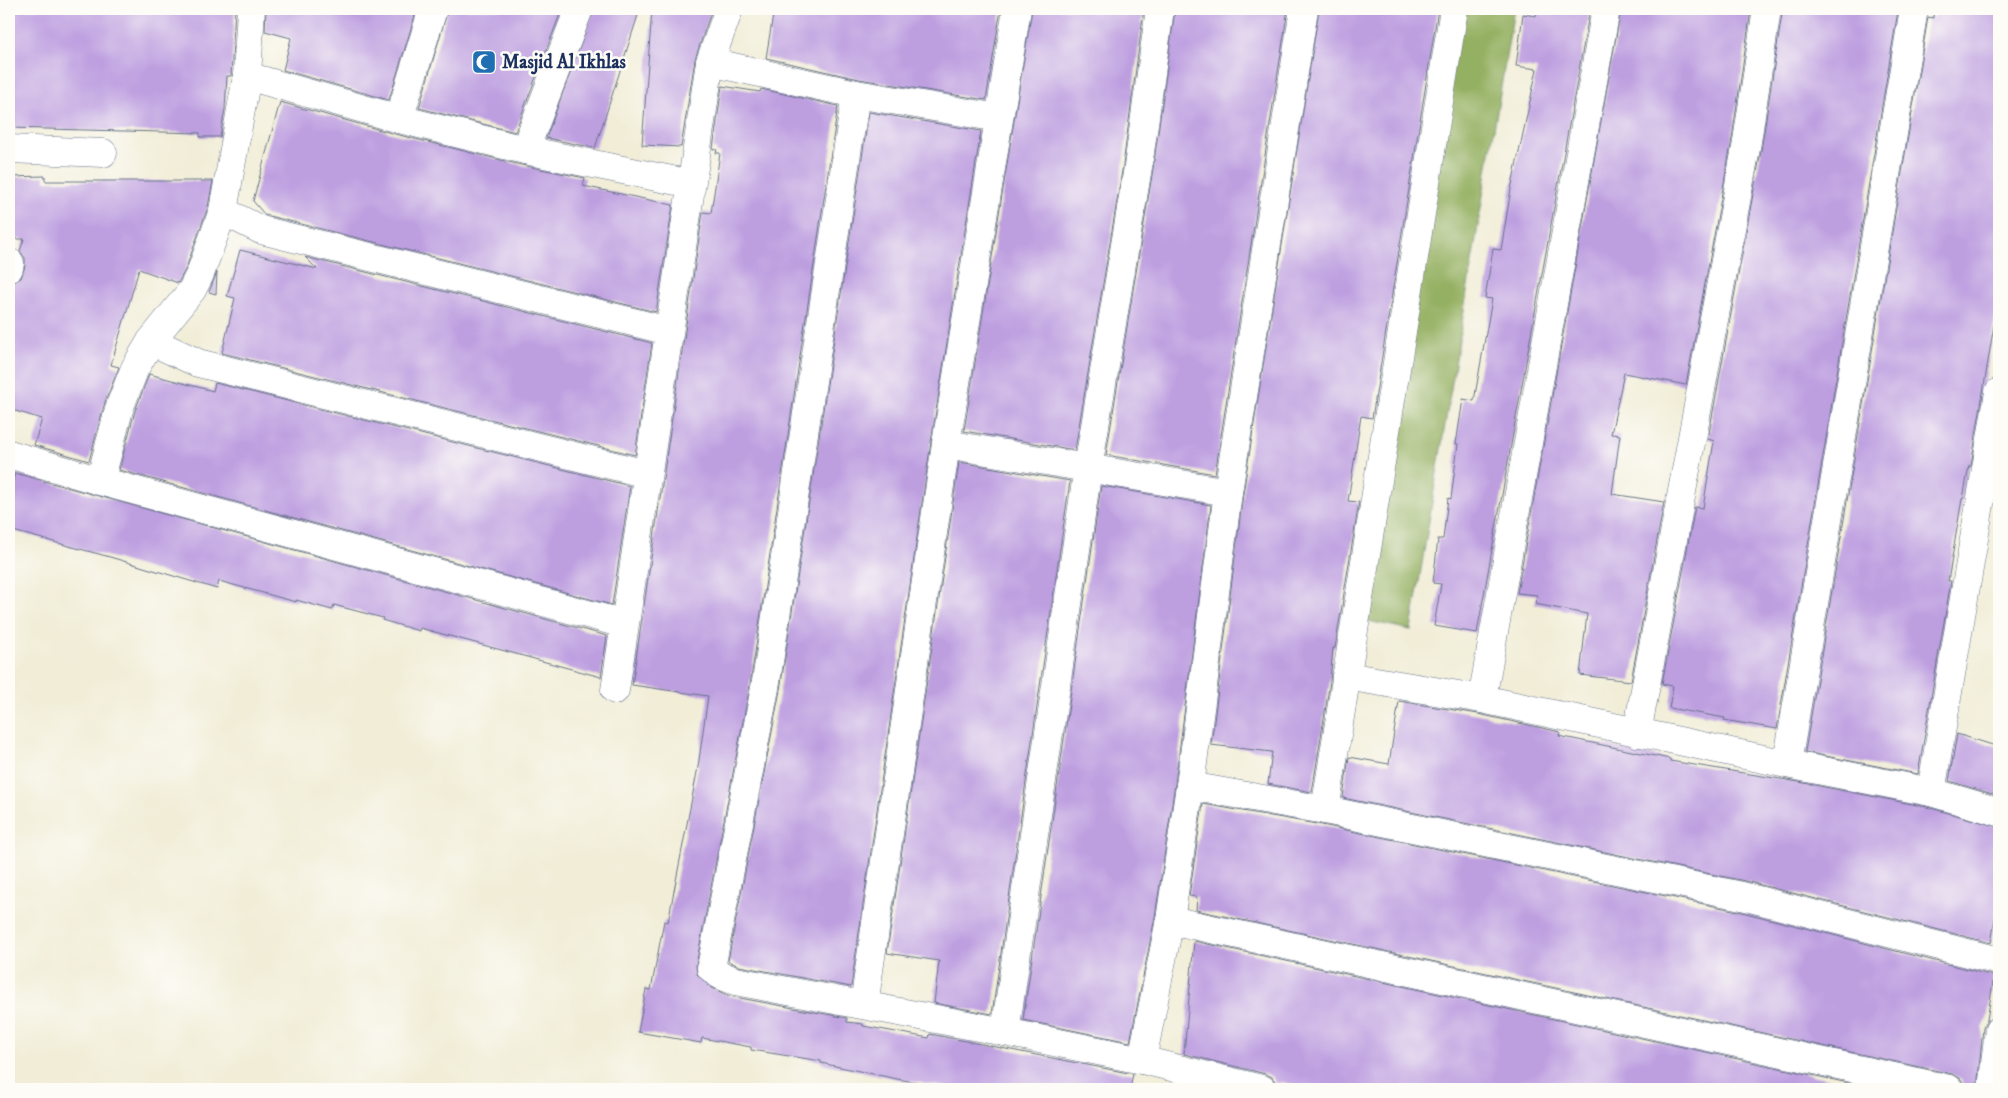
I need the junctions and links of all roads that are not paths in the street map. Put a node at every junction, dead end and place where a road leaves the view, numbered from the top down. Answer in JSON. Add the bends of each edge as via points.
{"nodes":[{"id":1,"x":251,"y":9,"type":"edge"},
{"id":2,"x":433,"y":9,"type":"edge"},
{"id":3,"x":579,"y":9,"type":"edge"},
{"id":4,"x":729,"y":9,"type":"edge"},
{"id":5,"x":1017,"y":9,"type":"edge"},
{"id":6,"x":1160,"y":9,"type":"edge"},
{"id":7,"x":1304,"y":9,"type":"edge"},
{"id":8,"x":1454,"y":9,"type":"edge"},
{"id":9,"x":1606,"y":9,"type":"edge"},
{"id":10,"x":1768,"y":9,"type":"edge"},
{"id":11,"x":1914,"y":9,"type":"edge"},
{"id":12,"x":710,"y":62,"type":"junction"},
{"id":13,"x":248,"y":76,"type":"junction"},
{"id":14,"x":856,"y":94,"type":"junction"},
{"id":15,"x":999,"y":118,"type":"junction"},
{"id":16,"x":399,"y":119,"type":"junction"},
{"id":17,"x":9,"y":149,"type":"edge"},
{"id":18,"x":525,"y":150,"type":"junction"},
{"id":19,"x":103,"y":152,"type":"dead end"},
{"id":20,"x":691,"y":184,"type":"junction"},
{"id":21,"x":223,"y":212,"type":"junction"},
{"id":22,"x":669,"y":330,"type":"junction"},
{"id":23,"x":151,"y":341,"type":"junction"},
{"id":24,"x":1999,"y":392,"type":"edge"},
{"id":25,"x":946,"y":444,"type":"junction"},
{"id":26,"x":9,"y":454,"type":"edge"},
{"id":27,"x":1088,"y":468,"type":"junction"},
{"id":28,"x":647,"y":474,"type":"junction"},
{"id":29,"x":100,"y":481,"type":"junction"},
{"id":30,"x":1228,"y":492,"type":"junction"},
{"id":31,"x":624,"y":624,"type":"junction"},
{"id":32,"x":1346,"y":676,"type":"junction"},
{"id":33,"x":615,"y":690,"type":"dead end"},
{"id":34,"x":1482,"y":699,"type":"junction"},
{"id":35,"x":1637,"y":733,"type":"junction"},
{"id":36,"x":1787,"y":764,"type":"junction"},
{"id":37,"x":1190,"y":786,"type":"junction"},
{"id":38,"x":1931,"y":792,"type":"junction"},
{"id":39,"x":1325,"y":810,"type":"junction"},
{"id":40,"x":1999,"y":812,"type":"edge"},
{"id":41,"x":1170,"y":920,"type":"junction"},
{"id":42,"x":1999,"y":961,"type":"edge"},
{"id":43,"x":864,"y":1005,"type":"junction"},
{"id":44,"x":1999,"y":1030,"type":"edge"},
{"id":45,"x":1005,"y":1032,"type":"junction"},
{"id":46,"x":1142,"y":1060,"type":"junction"},
{"id":47,"x":1262,"y":1089,"type":"edge"},
{"id":48,"x":1949,"y":1089,"type":"edge"},
{"id":49,"x":1992,"y":1089,"type":"edge"}],
"edges":[{"from":1,"to":13,"type":"street"},
{"from":2,"to":16,"type":"street"},
{"from":3,"to":18,"type":"street"},
{"from":4,"to":12,"type":"street"},
{"from":5,"to":15,"type":"street"},
{"from":6,"to":27,"type":"street","via":[[1138,167]]},
{"from":7,"to":30,"type":"street"},
{"from":8,"to":32,"type":"street"},
{"from":9,"to":34,"type":"street"},
{"from":10,"to":35,"type":"street","via":[[1744,157]]},
{"from":11,"to":36,"type":"street"},
{"from":12,"to":14,"type":"street"},
{"from":12,"to":20,"type":"street"},
{"from":13,"to":16,"type":"street"},
{"from":13,"to":21,"type":"street"},
{"from":14,"to":15,"type":"street"},
{"from":14,"to":43,"type":"street","via":[[765,688],[711,968],[735,982]]},
{"from":15,"to":25,"type":"street"},
{"from":16,"to":18,"type":"street"},
{"from":17,"to":19,"type":"street"},
{"from":18,"to":20,"type":"street"},
{"from":20,"to":22,"type":"street"},
{"from":21,"to":22,"type":"street","via":[[261,230]]},
{"from":21,"to":23,"type":"street","via":[[192,290]]},
{"from":22,"to":28,"type":"street"},
{"from":23,"to":28,"type":"street","via":[[198,363]]},
{"from":23,"to":29,"type":"street","via":[[135,368],[120,406]]},
{"from":24,"to":38,"type":"street"},
{"from":25,"to":27,"type":"street"},
{"from":25,"to":43,"type":"street"},
{"from":26,"to":29,"type":"street"},
{"from":27,"to":30,"type":"street"},
{"from":27,"to":45,"type":"street"},
{"from":28,"to":31,"type":"street"},
{"from":29,"to":31,"type":"street"},
{"from":30,"to":37,"type":"street"},
{"from":31,"to":33,"type":"street"},
{"from":32,"to":34,"type":"street"},
{"from":32,"to":39,"type":"street"},
{"from":34,"to":35,"type":"street"},
{"from":35,"to":36,"type":"street"},
{"from":36,"to":38,"type":"street"},
{"from":37,"to":39,"type":"street"},
{"from":37,"to":41,"type":"street"},
{"from":38,"to":40,"type":"street"},
{"from":39,"to":42,"type":"street","via":[[1742,896]]},
{"from":41,"to":46,"type":"street"},
{"from":41,"to":48,"type":"street"},
{"from":43,"to":45,"type":"street"},
{"from":44,"to":49,"type":"street"},
{"from":45,"to":46,"type":"street"},
{"from":46,"to":47,"type":"street"}]}
